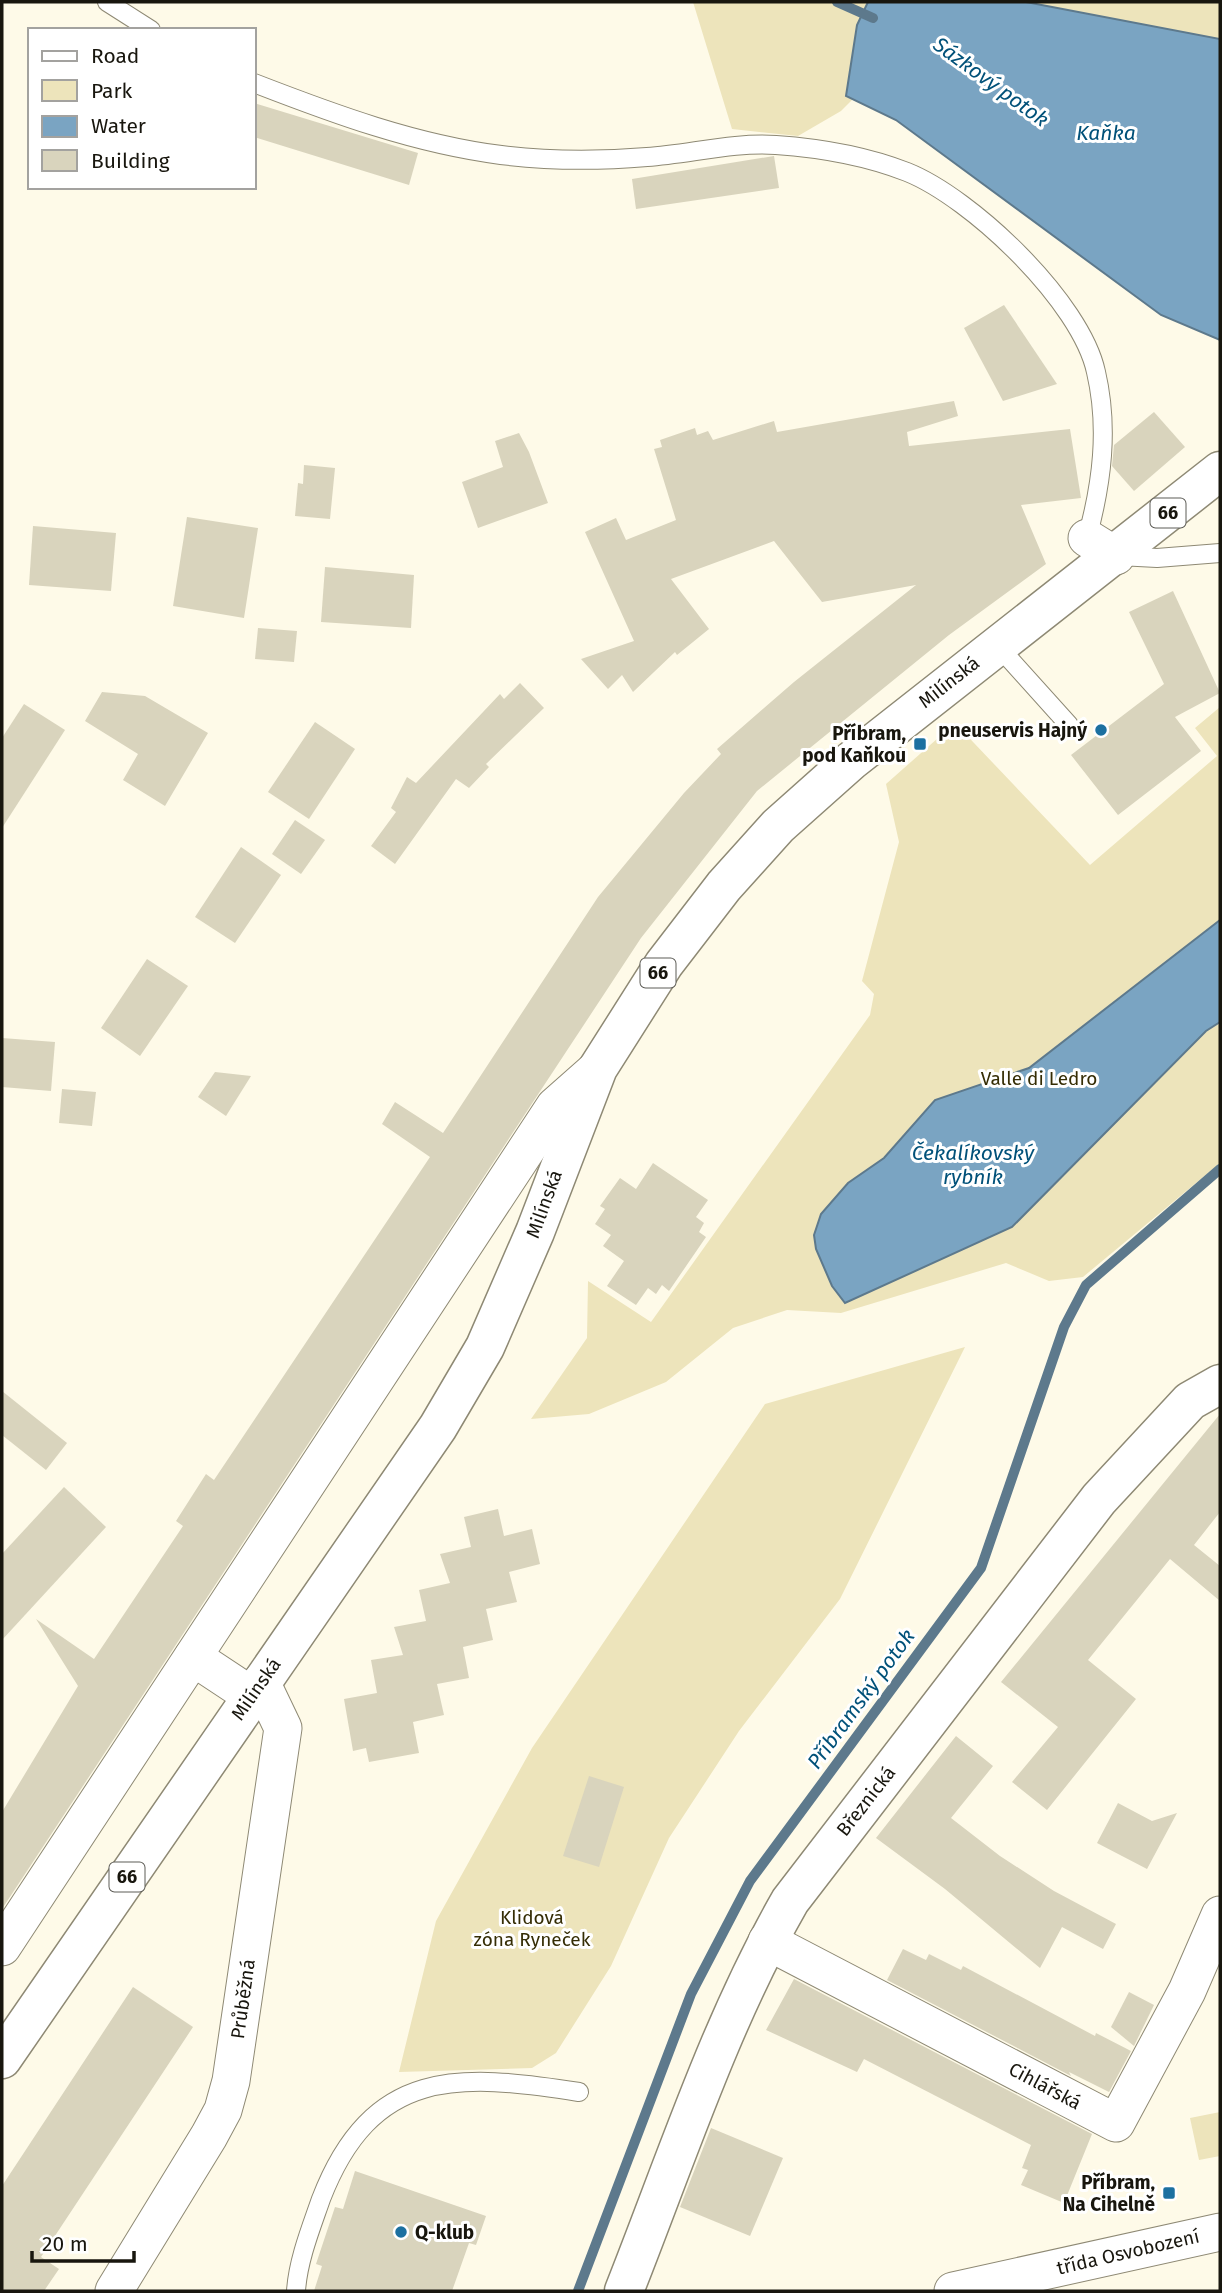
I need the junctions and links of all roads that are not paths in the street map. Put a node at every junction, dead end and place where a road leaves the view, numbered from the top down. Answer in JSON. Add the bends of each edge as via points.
{"nodes":[{"id":1,"x":107,"y":2,"type":"edge"},
{"id":2,"x":148,"y":28,"type":"edge"},
{"id":3,"x":256,"y":84,"type":"edge"},
{"id":4,"x":1220,"y":471,"type":"edge"},
{"id":5,"x":1102,"y":547,"type":"junction"},
{"id":6,"x":1220,"y":553,"type":"edge"},
{"id":7,"x":997,"y":645,"type":"junction"},
{"id":8,"x":1069,"y":725,"type":"dead end"},
{"id":9,"x":598,"y":1068,"type":"junction"},
{"id":10,"x":1220,"y":1384,"type":"edge"},
{"id":11,"x":192,"y":1657,"type":"junction"},
{"id":12,"x":256,"y":1689,"type":"junction"},
{"id":13,"x":1220,"y":1915,"type":"edge"},
{"id":14,"x":767,"y":1941,"type":"junction"},
{"id":15,"x":2,"y":1947,"type":"edge"},
{"id":16,"x":2,"y":2059,"type":"edge"},
{"id":17,"x":579,"y":2092,"type":"dead end"},
{"id":18,"x":1220,"y":2232,"type":"edge"},
{"id":19,"x":114,"y":2291,"type":"edge"},
{"id":20,"x":296,"y":2291,"type":"edge"},
{"id":21,"x":624,"y":2291,"type":"edge"},
{"id":22,"x":953,"y":2291,"type":"edge"}],
"edges":[{"from":1,"to":2,"type":"lane"},
{"from":3,"to":5,"type":"lane","via":[[414,139],[501,155],[575,160],[773,145],[830,151],[908,173],[970,209],[1029,266],[1076,325],[1096,370],[1104,439]]},
{"from":4,"to":5,"type":"main road","name":"Milínská","number":"66"},
{"from":5,"to":6,"type":"lane","via":[[1157,558]]},
{"from":5,"to":7,"type":"main road","name":"Milínská","number":"66"},
{"from":7,"to":8,"type":"lane"},
{"from":7,"to":9,"type":"main road","name":"Milínská","number":"66","via":[[851,761],[778,826],[664,964]]},
{"from":9,"to":11,"type":"street","via":[[555,1107]]},
{"from":9,"to":12,"type":"main road","name":"Milínská","number":"66","via":[[485,1347],[438,1427]]},
{"from":10,"to":14,"type":"main road","name":"Březnická","via":[[1190,1401],[1099,1499],[790,1900]]},
{"from":11,"to":12,"type":"street"},
{"from":11,"to":15,"type":"street"},
{"from":12,"to":16,"type":"main road","name":"Milínská","number":"66"},
{"from":12,"to":19,"type":"street","name":"Průběžná","via":[[283,1728],[230,2081],[223,2110],[209,2136]]},
{"from":13,"to":14,"type":"street","name":"Cihlářská","via":[[1186,1991],[1116,2123]]},
{"from":14,"to":21,"type":"main road","name":"Březnická","via":[[727,2029]]},
{"from":17,"to":20,"type":"lane","via":[[510,2081],[437,2085],[403,2096],[373,2114],[349,2143],[327,2184],[310,2230]]},
{"from":18,"to":22,"type":"street","name":"třída Osvobození"}]}
